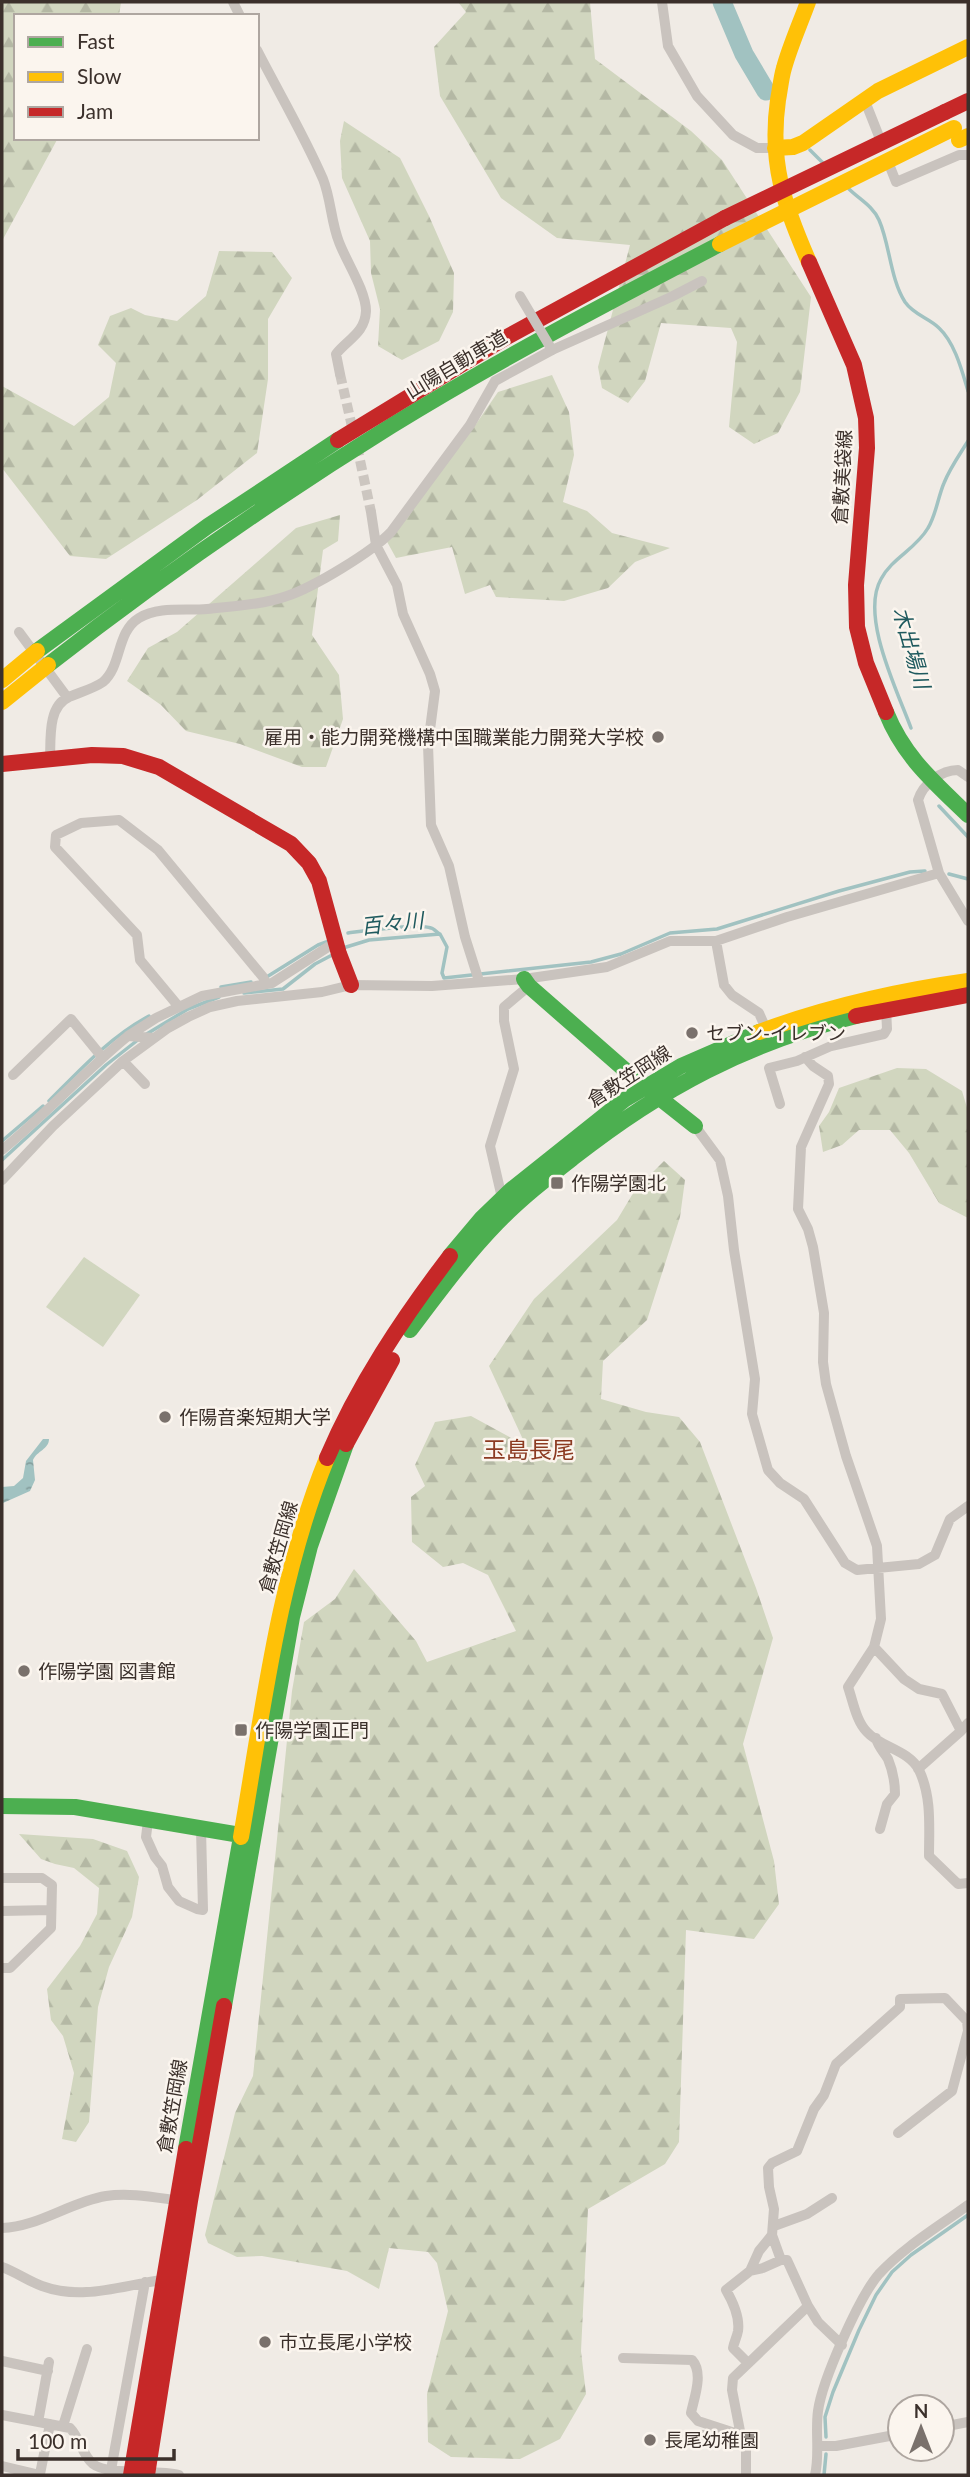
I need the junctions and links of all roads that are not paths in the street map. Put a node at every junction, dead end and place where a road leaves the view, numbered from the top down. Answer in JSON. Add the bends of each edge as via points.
{"nodes":[{"id":1,"x":662,"y":2,"type":"edge"},
{"id":2,"x":808,"y":2,"type":"edge"},
{"id":3,"x":968,"y":47,"type":"edge"},
{"id":4,"x":259,"y":54,"type":"edge"},
{"id":5,"x":865,"y":101,"type":"junction"},
{"id":6,"x":968,"y":101,"type":"edge"},
{"id":7,"x":962,"y":131,"type":"edge"},
{"id":8,"x":775,"y":148,"type":"junction"},
{"id":9,"x":968,"y":155,"type":"edge"},
{"id":10,"x":702,"y":281,"type":"dead end"},
{"id":11,"x":520,"y":296,"type":"dead end"},
{"id":12,"x":552,"y":350,"type":"junction"},
{"id":13,"x":340,"y":374,"type":"tunnel mouth"},
{"id":14,"x":371,"y":512,"type":"tunnel mouth"},
{"id":15,"x":376,"y":545,"type":"junction"},
{"id":16,"x":19,"y":632,"type":"dead end"},
{"id":17,"x":2,"y":680,"type":"edge"},
{"id":18,"x":67,"y":697,"type":"junction"},
{"id":19,"x":2,"y":702,"type":"edge"},
{"id":20,"x":50,"y":760,"type":"junction"},
{"id":21,"x":2,"y":764,"type":"edge"},
{"id":22,"x":968,"y":777,"type":"edge"},
{"id":23,"x":932,"y":781,"type":"junction"},
{"id":24,"x":968,"y":815,"type":"edge"},
{"id":25,"x":939,"y":873,"type":"junction"},
{"id":26,"x":968,"y":920,"type":"edge"},
{"id":27,"x":716,"y":941,"type":"junction"},
{"id":28,"x":338,"y":949,"type":"junction"},
{"id":29,"x":479,"y":979,"type":"junction"},
{"id":30,"x":968,"y":981,"type":"edge"},
{"id":31,"x":526,"y":982,"type":"junction"},
{"id":32,"x":351,"y":985,"type":"junction"},
{"id":33,"x":269,"y":986,"type":"junction"},
{"id":34,"x":968,"y":995,"type":"edge"},
{"id":35,"x":176,"y":1005,"type":"junction"},
{"id":36,"x":886,"y":1008,"type":"junction"},
{"id":37,"x":766,"y":1029,"type":"junction"},
{"id":38,"x":130,"y":1036,"type":"junction"},
{"id":39,"x":152,"y":1038,"type":"junction"},
{"id":40,"x":100,"y":1054,"type":"junction"},
{"id":41,"x":805,"y":1057,"type":"junction"},
{"id":42,"x":124,"y":1061,"type":"junction"},
{"id":43,"x":13,"y":1075,"type":"dead end"},
{"id":44,"x":145,"y":1084,"type":"dead end"},
{"id":45,"x":645,"y":1087,"type":"junction"},
{"id":46,"x":658,"y":1097,"type":"junction"},
{"id":47,"x":780,"y":1104,"type":"dead end"},
{"id":48,"x":43,"y":1115,"type":"junction"},
{"id":49,"x":52,"y":1126,"type":"junction"},
{"id":50,"x":695,"y":1126,"type":"joint"},
{"id":51,"x":2,"y":1150,"type":"edge"},
{"id":52,"x":2,"y":1180,"type":"edge"},
{"id":53,"x":502,"y":1198,"type":"junction"},
{"id":54,"x":968,"y":1506,"type":"edge"},
{"id":55,"x":879,"y":1568,"type":"junction"},
{"id":56,"x":874,"y":1647,"type":"junction"},
{"id":57,"x":966,"y":1725,"type":"edge"},
{"id":58,"x":876,"y":1738,"type":"junction"},
{"id":59,"x":918,"y":1769,"type":"junction"},
{"id":60,"x":2,"y":1806,"type":"edge"},
{"id":61,"x":148,"y":1821,"type":"junction"},
{"id":62,"x":201,"y":1829,"type":"junction"},
{"id":63,"x":880,"y":1829,"type":"dead end"},
{"id":64,"x":247,"y":1836,"type":"junction"},
{"id":65,"x":2,"y":1878,"type":"edge"},
{"id":66,"x":968,"y":1883,"type":"edge"},
{"id":67,"x":51,"y":1910,"type":"junction"},
{"id":68,"x":2,"y":1911,"type":"edge"},
{"id":69,"x":2,"y":1968,"type":"edge"},
{"id":70,"x":898,"y":2133,"type":"dead end"},
{"id":71,"x":832,"y":2198,"type":"dead end"},
{"id":72,"x":183,"y":2201,"type":"junction"},
{"id":73,"x":968,"y":2205,"type":"edge"},
{"id":74,"x":2,"y":2228,"type":"edge"},
{"id":75,"x":773,"y":2230,"type":"junction"},
{"id":76,"x":781,"y":2260,"type":"junction"},
{"id":77,"x":2,"y":2267,"type":"edge"},
{"id":78,"x":750,"y":2271,"type":"junction"},
{"id":79,"x":163,"y":2280,"type":"junction"},
{"id":80,"x":145,"y":2282,"type":"junction"},
{"id":81,"x":808,"y":2306,"type":"junction"},
{"id":82,"x":842,"y":2345,"type":"junction"},
{"id":83,"x":87,"y":2349,"type":"dead end"},
{"id":84,"x":623,"y":2358,"type":"dead end"},
{"id":85,"x":2,"y":2361,"type":"edge"},
{"id":86,"x":748,"y":2363,"type":"junction"},
{"id":87,"x":2,"y":2415,"type":"edge"},
{"id":88,"x":44,"y":2423,"type":"junction"},
{"id":89,"x":63,"y":2426,"type":"junction"},
{"id":90,"x":688,"y":2435,"type":"dead end"},
{"id":91,"x":741,"y":2435,"type":"junction"},
{"id":92,"x":886,"y":2436,"type":"edge"},
{"id":93,"x":818,"y":2446,"type":"junction"},
{"id":94,"x":2,"y":2466,"type":"edge"},
{"id":95,"x":111,"y":2470,"type":"junction"},
{"id":96,"x":139,"y":2473,"type":"edge"},
{"id":97,"x":40,"y":2474,"type":"edge"},
{"id":98,"x":179,"y":2475,"type":"edge"},
{"id":99,"x":746,"y":2475,"type":"edge"},
{"id":100,"x":815,"y":2475,"type":"edge"}],
"edges":[{"from":1,"to":8,"type":"street","via":[[668,46],[697,96],[733,135],[757,148]]},
{"from":2,"to":8,"type":"main road","name":"倉敷美袋線","via":[[783,70]]},
{"from":3,"to":5,"type":"main road"},
{"from":4,"to":13,"type":"street","via":[[324,182],[338,239],[363,296],[362,326],[336,354]]},
{"from":5,"to":8,"type":"main road","via":[[803,143]]},
{"from":5,"to":9,"type":"street","via":[[896,182]]},
{"from":6,"to":17,"type":"main road","name":"山陽自動車道","bridge":true,"via":[[725,218],[506,338],[304,461],[206,527]]},
{"from":7,"to":19,"type":"main road","name":"山陽自動車道","bridge":true,"via":[[720,244],[514,354],[216,541],[104,620]]},
{"from":8,"to":23,"type":"main road","name":"倉敷美袋線","via":[[794,227],[854,365],[866,418],[856,584],[861,646],[896,736]]},
{"from":10,"to":12,"type":"street"},
{"from":11,"to":12,"type":"street","bridge":true},
{"from":12,"to":15,"type":"street","via":[[495,381],[470,425],[391,532]]},
{"from":14,"to":15,"type":"street"},
{"from":15,"to":18,"type":"street","via":[[288,596],[138,618],[122,638],[104,681]]},
{"from":15,"to":29,"type":"street","via":[[397,585],[403,614],[435,691],[428,745],[431,825],[450,866]]},
{"from":16,"to":18,"type":"street"},
{"from":18,"to":20,"type":"street","via":[[53,720]]},
{"from":20,"to":21,"type":"main road"},
{"from":20,"to":28,"type":"main road","via":[[123,756],[159,767],[291,844],[319,881]]},
{"from":22,"to":23,"type":"street","via":[[951,770]]},
{"from":23,"to":24,"type":"main road","name":"倉敷美袋線"},
{"from":23,"to":25,"type":"street","via":[[918,800]]},
{"from":25,"to":26,"type":"street"},
{"from":25,"to":27,"type":"street"},
{"from":27,"to":31,"type":"street","via":[[670,941],[607,967]]},
{"from":27,"to":37,"type":"street","via":[[727,991],[759,1013]]},
{"from":28,"to":32,"type":"main road"},
{"from":28,"to":33,"type":"street","via":[[328,947]]},
{"from":29,"to":31,"type":"street"},
{"from":29,"to":32,"type":"street","via":[[432,986]]},
{"from":30,"to":37,"type":"main road","name":"倉敷笠岡線","via":[[844,1004]]},
{"from":31,"to":45,"type":"main road"},
{"from":31,"to":53,"type":"street","via":[[504,1007],[514,1069],[490,1146]]},
{"from":32,"to":33,"type":"street","via":[[321,992]]},
{"from":33,"to":35,"type":"street","via":[[202,996]]},
{"from":33,"to":35,"type":"street","via":[[158,850],[119,820],[81,823],[56,835],[55,847],[137,935],[140,960]]},
{"from":33,"to":39,"type":"street","via":[[210,1007]]},
{"from":34,"to":36,"type":"main road","name":"倉敷笠岡線"},
{"from":35,"to":38,"type":"street"},
{"from":36,"to":41,"type":"street","via":[[884,1034]]},
{"from":36,"to":46,"type":"main road","name":"倉敷笠岡線","via":[[772,1042]]},
{"from":37,"to":45,"type":"main road","name":"倉敷笠岡線"},
{"from":38,"to":39,"type":"street"},
{"from":38,"to":40,"type":"street"},
{"from":39,"to":42,"type":"street"},
{"from":40,"to":43,"type":"street","via":[[71,1019]]},
{"from":40,"to":48,"type":"street"},
{"from":41,"to":47,"type":"street","via":[[769,1068]]},
{"from":41,"to":55,"type":"street","via":[[828,1076],[829,1084],[802,1147],[798,1209],[813,1247],[824,1314],[826,1384],[877,1546]]},
{"from":42,"to":44,"type":"street"},
{"from":42,"to":49,"type":"street"},
{"from":45,"to":46,"type":"main road"},
{"from":45,"to":53,"type":"main road","name":"倉敷笠岡線"},
{"from":46,"to":50,"type":"main road"},
{"from":46,"to":64,"type":"main road","name":"倉敷笠岡線","via":[[527,1194],[453,1273],[404,1337],[372,1394],[343,1450],[310,1546]]},
{"from":48,"to":49,"type":"street"},
{"from":48,"to":51,"type":"street"},
{"from":49,"to":52,"type":"street"},
{"from":50,"to":55,"type":"street","via":[[720,1160],[728,1196],[755,1379],[752,1414],[768,1470],[804,1499],[845,1563],[857,1570]]},
{"from":53,"to":64,"type":"main road","name":"倉敷笠岡線","via":[[452,1253],[395,1331],[332,1445],[297,1544],[286,1591]]},
{"from":54,"to":55,"type":"street","via":[[950,1519],[934,1555],[919,1564]]},
{"from":55,"to":56,"type":"street","via":[[881,1619]]},
{"from":56,"to":57,"type":"street","via":[[904,1679],[919,1689],[942,1694]]},
{"from":56,"to":58,"type":"street","via":[[848,1687],[859,1720]]},
{"from":57,"to":59,"type":"street"},
{"from":58,"to":59,"type":"street"},
{"from":58,"to":63,"type":"street","via":[[894,1776],[895,1794]]},
{"from":59,"to":66,"type":"street","via":[[929,1806],[929,1856],[958,1884]]},
{"from":60,"to":61,"type":"main road","via":[[75,1807]]},
{"from":61,"to":62,"type":"main road"},
{"from":61,"to":62,"type":"street","via":[[146,1837],[168,1887],[179,1901],[203,1910]]},
{"from":62,"to":64,"type":"main road"},
{"from":64,"to":72,"type":"main road","name":"倉敷笠岡線"},
{"from":65,"to":67,"type":"street","via":[[42,1878],[52,1885]]},
{"from":67,"to":68,"type":"street"},
{"from":67,"to":69,"type":"street","via":[[51,1928],[10,1968]]},
{"from":70,"to":75,"type":"street","via":[[952,2091],[968,2031],[967,2021],[945,1998],[900,1999],[900,2007],[836,2064],[797,2151],[768,2168]]},
{"from":71,"to":75,"type":"street"},
{"from":72,"to":74,"type":"street","via":[[108,2196]]},
{"from":72,"to":79,"type":"main road","name":"倉敷笠岡線"},
{"from":72,"to":96,"type":"main road","name":"倉敷笠岡線"},
{"from":73,"to":82,"type":"street","via":[[878,2276]]},
{"from":75,"to":76,"type":"street"},
{"from":75,"to":78,"type":"street"},
{"from":76,"to":78,"type":"street"},
{"from":76,"to":81,"type":"street","via":[[787,2260]]},
{"from":77,"to":80,"type":"street","via":[[68,2293],[89,2294]]},
{"from":78,"to":86,"type":"street","via":[[726,2290],[738,2325],[733,2348]]},
{"from":79,"to":80,"type":"street"},
{"from":79,"to":96,"type":"main road","name":"倉敷笠岡線"},
{"from":80,"to":95,"type":"street"},
{"from":81,"to":82,"type":"street"},
{"from":81,"to":86,"type":"street"},
{"from":82,"to":93,"type":"street","via":[[822,2391]]},
{"from":83,"to":89,"type":"street"},
{"from":84,"to":91,"type":"street","via":[[692,2360],[698,2375],[691,2413],[698,2421]]},
{"from":85,"to":88,"type":"street","via":[[49,2367]]},
{"from":86,"to":91,"type":"street","via":[[732,2382]]},
{"from":87,"to":88,"type":"street"},
{"from":88,"to":89,"type":"street"},
{"from":88,"to":97,"type":"street"},
{"from":89,"to":95,"type":"street","via":[[75,2434],[91,2463]]},
{"from":90,"to":91,"type":"street"},
{"from":91,"to":99,"type":"street","via":[[747,2449]]},
{"from":92,"to":93,"type":"street"},
{"from":93,"to":100,"type":"street"},
{"from":94,"to":97,"type":"street"},
{"from":95,"to":96,"type":"street"},
{"from":96,"to":98,"type":"street"}]}
